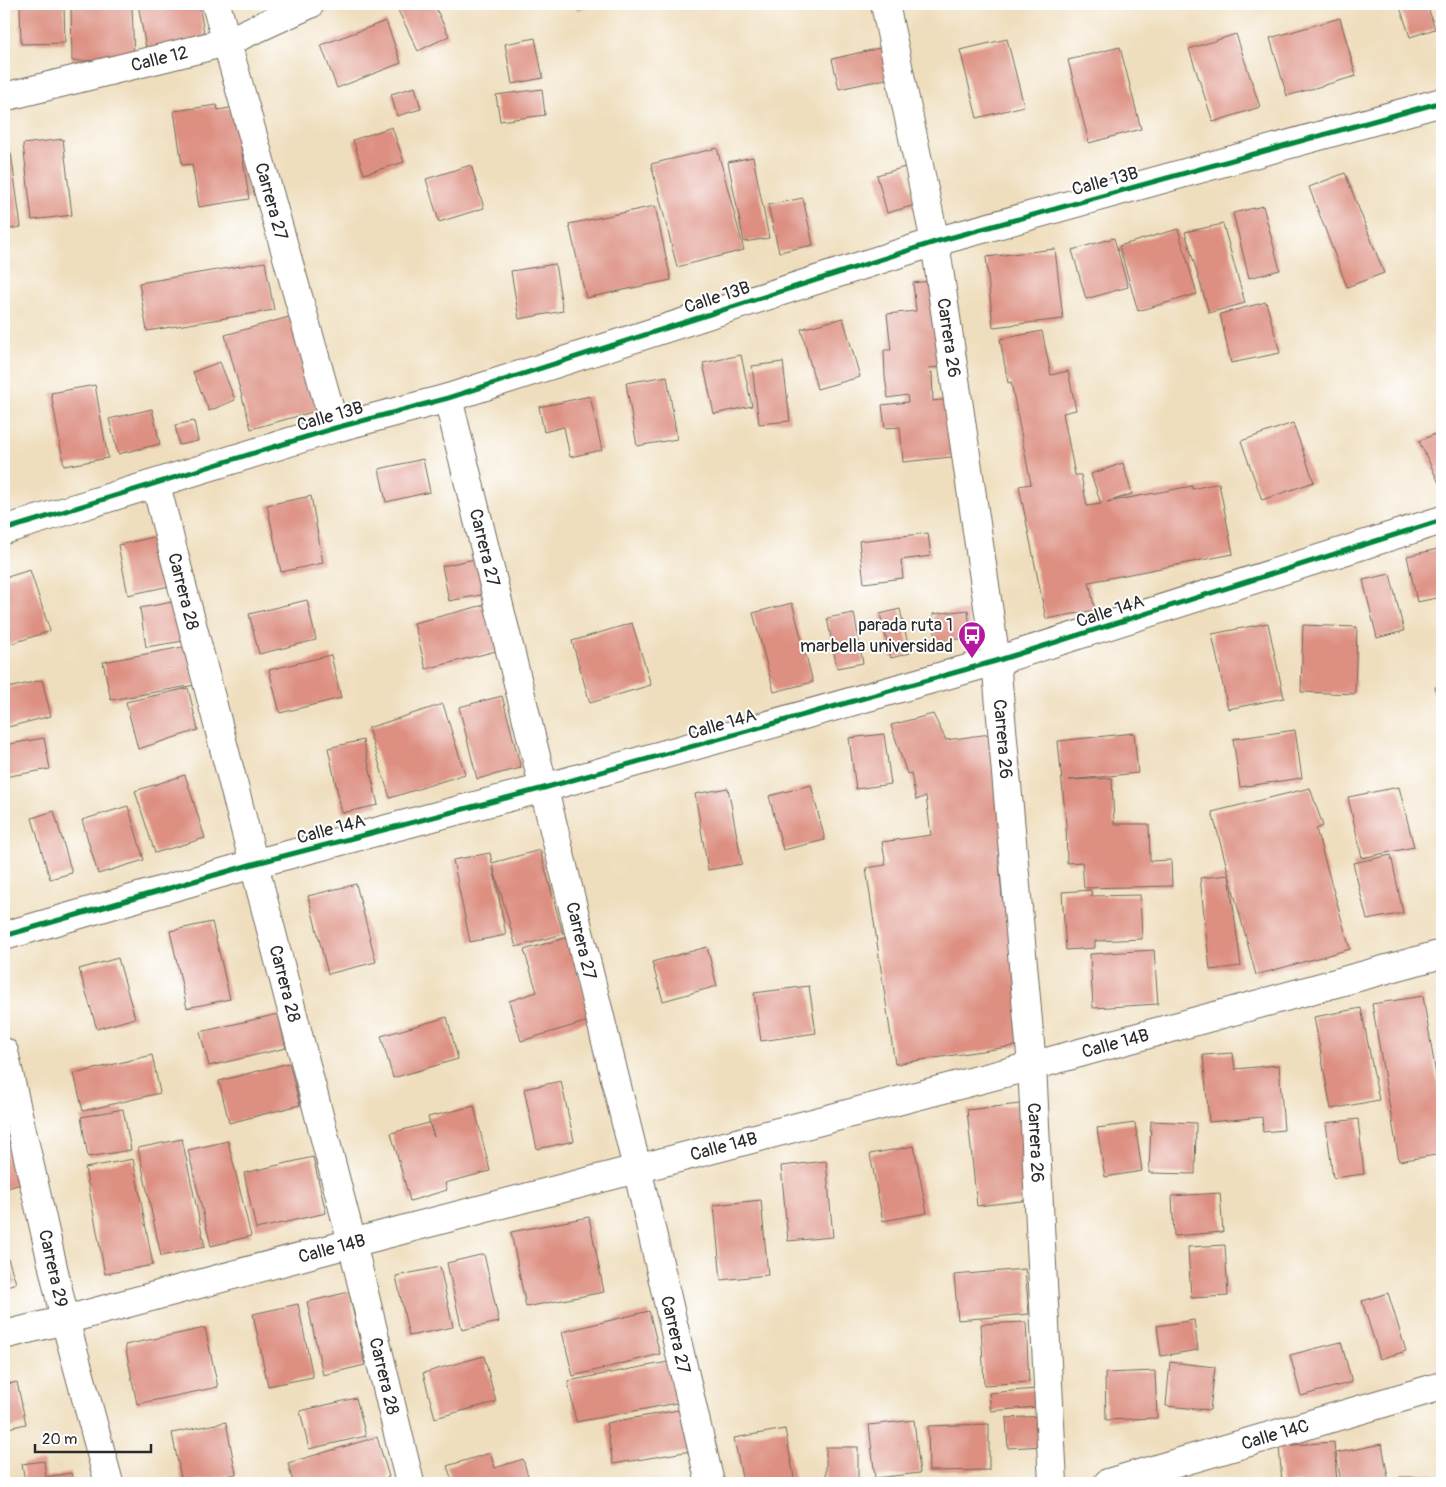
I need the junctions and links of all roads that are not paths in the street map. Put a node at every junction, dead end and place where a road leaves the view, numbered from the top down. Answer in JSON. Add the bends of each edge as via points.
{"nodes":[{"id":1,"x":216,"y":4,"type":"edge"},
{"id":2,"x":310,"y":4,"type":"edge"},
{"id":3,"x":885,"y":4,"type":"edge"},
{"id":4,"x":227,"y":42,"type":"junction"},
{"id":5,"x":4,"y":97,"type":"edge"},
{"id":6,"x":1442,"y":102,"type":"edge"},
{"id":7,"x":935,"y":242,"type":"junction"},
{"id":8,"x":448,"y":398,"type":"junction"},
{"id":9,"x":335,"y":428,"type":"junction"},
{"id":10,"x":156,"y":484,"type":"junction"},
{"id":11,"x":1442,"y":520,"type":"edge"},
{"id":12,"x":4,"y":530,"type":"edge"},
{"id":13,"x":996,"y":662,"type":"junction"},
{"id":14,"x":544,"y":788,"type":"junction"},
{"id":15,"x":253,"y":864,"type":"junction"},
{"id":16,"x":4,"y":936,"type":"edge"},
{"id":17,"x":1442,"y":954,"type":"edge"},
{"id":18,"x":4,"y":1052,"type":"edge"},
{"id":19,"x":1032,"y":1066,"type":"junction"},
{"id":20,"x":637,"y":1168,"type":"junction"},
{"id":21,"x":352,"y":1243,"type":"junction"},
{"id":22,"x":65,"y":1320,"type":"junction"},
{"id":23,"x":4,"y":1335,"type":"edge"},
{"id":24,"x":1442,"y":1386,"type":"edge"},
{"id":25,"x":108,"y":1483,"type":"edge"},
{"id":26,"x":410,"y":1483,"type":"edge"},
{"id":27,"x":710,"y":1483,"type":"edge"},
{"id":28,"x":1053,"y":1483,"type":"edge"},
{"id":29,"x":1108,"y":1483,"type":"edge"}],
"edges":[{"from":1,"to":4,"type":"street","name":"Carrera 27"},
{"from":2,"to":4,"type":"street","name":"Calle 12"},
{"from":3,"to":7,"type":"street","name":"Carrera 26"},
{"from":4,"to":5,"type":"street","name":"Calle 12"},
{"from":4,"to":9,"type":"street","name":"Carrera 27"},
{"from":6,"to":7,"type":"street","name":"Calle 13B"},
{"from":7,"to":8,"type":"street","name":"Calle 13B"},
{"from":7,"to":13,"type":"street","name":"Carrera 26"},
{"from":8,"to":9,"type":"street","name":"Calle 13B"},
{"from":8,"to":14,"type":"street","name":"Carrera 27"},
{"from":9,"to":10,"type":"street","name":"Calle 13B"},
{"from":10,"to":12,"type":"street","name":"Calle 13B"},
{"from":10,"to":15,"type":"street","name":"Carrera 28"},
{"from":11,"to":13,"type":"street","name":"Calle 14A"},
{"from":13,"to":14,"type":"street","name":"Calle 14A"},
{"from":13,"to":19,"type":"street","name":"Carrera 26"},
{"from":14,"to":15,"type":"street","name":"Calle 14A"},
{"from":14,"to":20,"type":"street","name":"Carrera 27"},
{"from":15,"to":16,"type":"street","name":"Calle 14A"},
{"from":15,"to":21,"type":"street","name":"Carrera 28"},
{"from":17,"to":19,"type":"street","name":"Calle 14B"},
{"from":18,"to":22,"type":"street","name":"Carrera 29"},
{"from":19,"to":20,"type":"street","name":"Calle 14B"},
{"from":19,"to":28,"type":"street","name":"Carrera 26"},
{"from":20,"to":21,"type":"street","name":"Calle 14B"},
{"from":20,"to":27,"type":"street","name":"Carrera 27"},
{"from":21,"to":22,"type":"street","name":"Calle 14B"},
{"from":21,"to":26,"type":"street","name":"Carrera 28"},
{"from":22,"to":23,"type":"street","name":"Calle 14B"},
{"from":22,"to":25,"type":"street","name":"Carrera 29"},
{"from":24,"to":29,"type":"street","name":"Calle 14C"}]}
